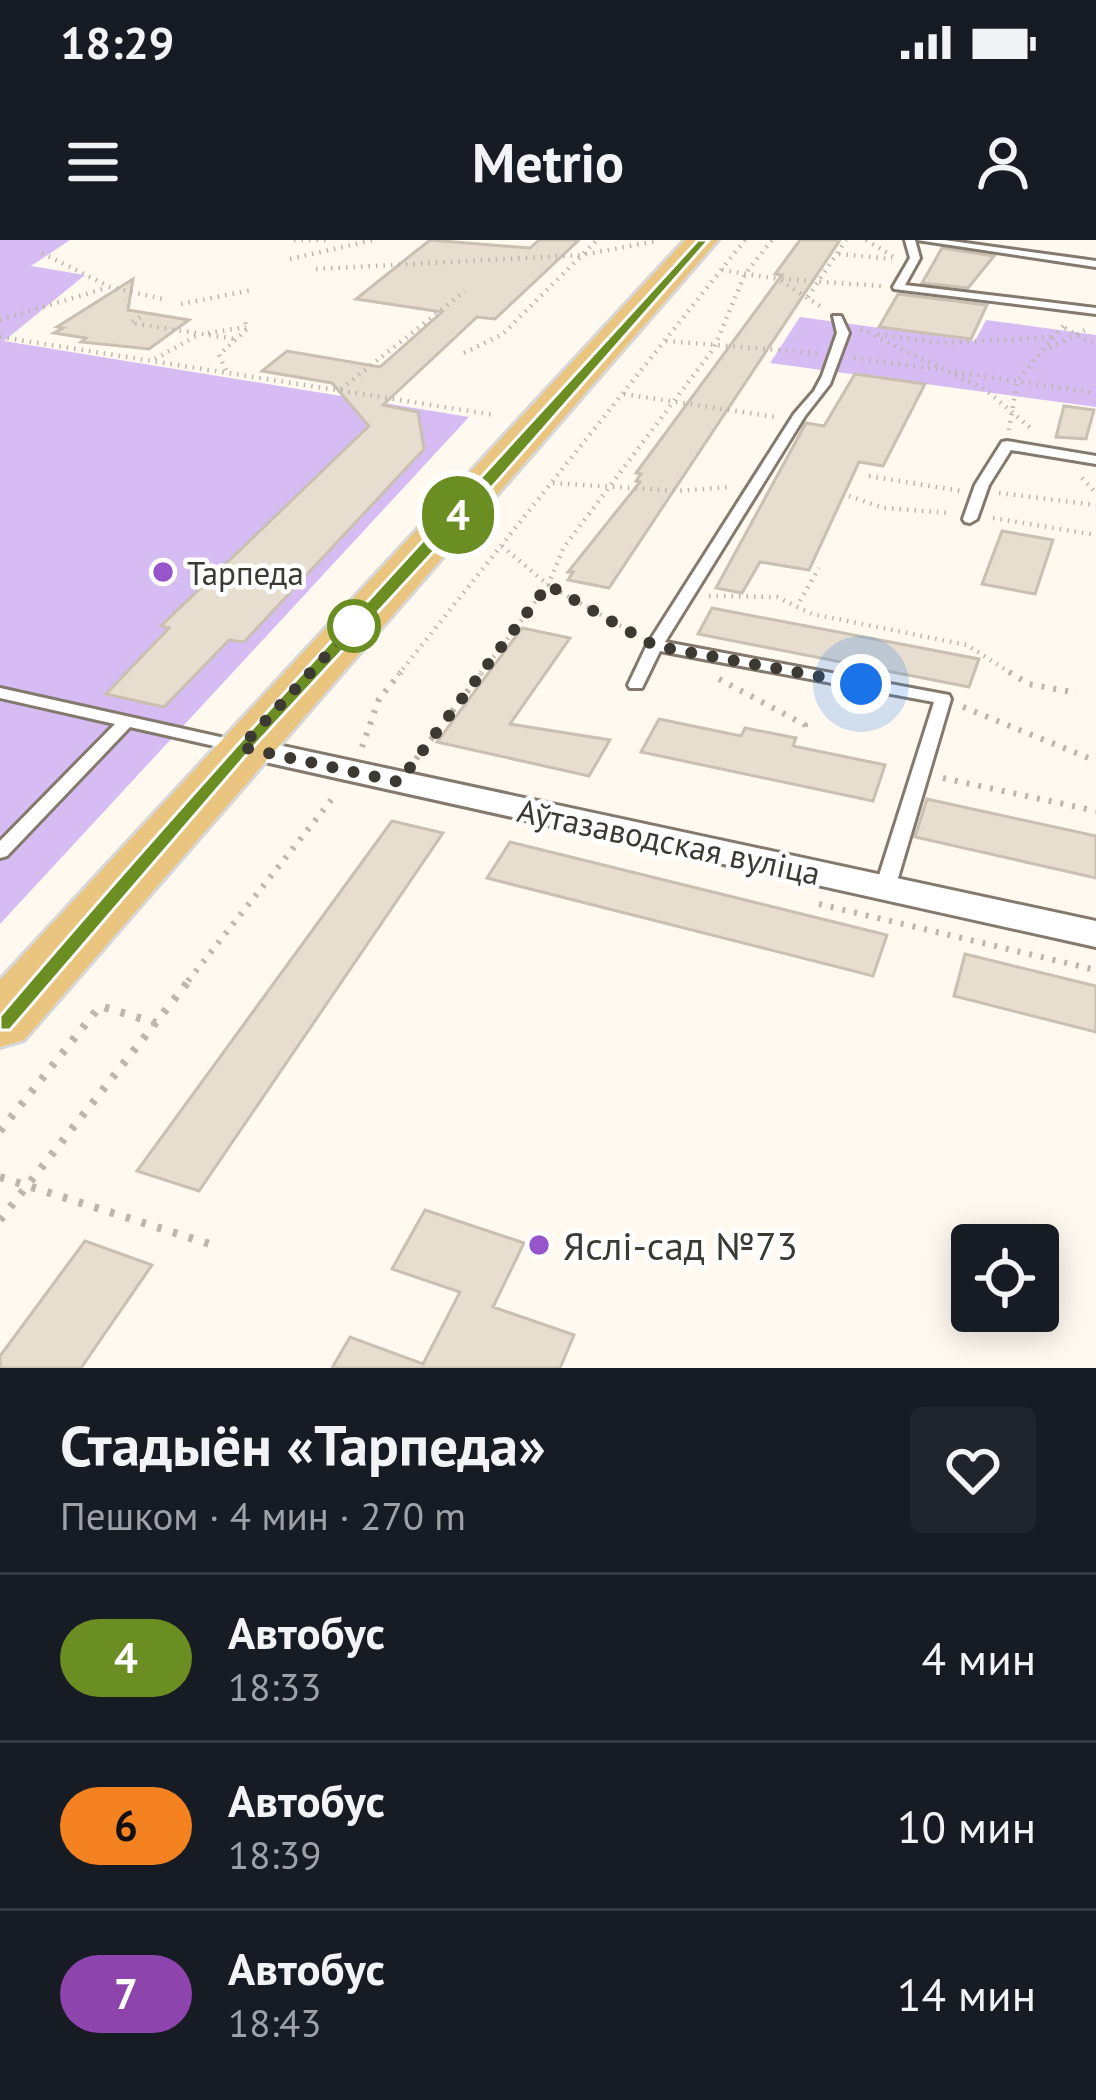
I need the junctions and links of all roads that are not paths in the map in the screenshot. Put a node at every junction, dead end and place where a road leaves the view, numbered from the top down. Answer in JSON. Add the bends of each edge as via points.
{"nodes":[{"id":1,"x":910,"y":240,"type":"edge"},
{"id":2,"x":922,"y":240,"type":"edge"},
{"id":3,"x":712,"y":255,"type":"edge"},
{"id":4,"x":1096,"y":264,"type":"edge"},
{"id":5,"x":1096,"y":314,"type":"edge"},
{"id":6,"x":837,"y":318,"type":"road end"},
{"id":7,"x":1096,"y":460,"type":"edge"},
{"id":8,"x":970,"y":519,"type":"dead end"},
{"id":9,"x":655,"y":646,"type":"junction"},
{"id":10,"x":635,"y":685,"type":"dead end"},
{"id":11,"x":0,"y":693,"type":"edge"},
{"id":12,"x":128,"y":720,"type":"junction"},
{"id":13,"x":241,"y":747,"type":"junction"},
{"id":14,"x":0,"y":852,"type":"edge"},
{"id":15,"x":885,"y":888,"type":"junction"},
{"id":16,"x":1096,"y":934,"type":"edge"},
{"id":17,"x":0,"y":1023,"type":"edge"}],
"edges":[{"from":1,"to":5,"type":"lane","via":[[915,259],[898,287]]},
{"from":2,"to":4,"type":"lane"},
{"from":3,"to":13,"type":"main road"},
{"from":6,"to":9,"type":"lane","via":[[843,333],[827,388],[797,420]]},
{"from":7,"to":8,"type":"lane","via":[[1007,445]]},
{"from":9,"to":10,"type":"lane"},
{"from":9,"to":15,"type":"lane","via":[[943,699]]},
{"from":11,"to":12,"type":"lane"},
{"from":12,"to":13,"type":"lane"},
{"from":12,"to":14,"type":"lane"},
{"from":13,"to":15,"type":"street","name":"Аўтазаводская вуліца"},
{"from":13,"to":17,"type":"main road"},
{"from":15,"to":16,"type":"street","name":"Аўтазаводская вуліца"}]}
